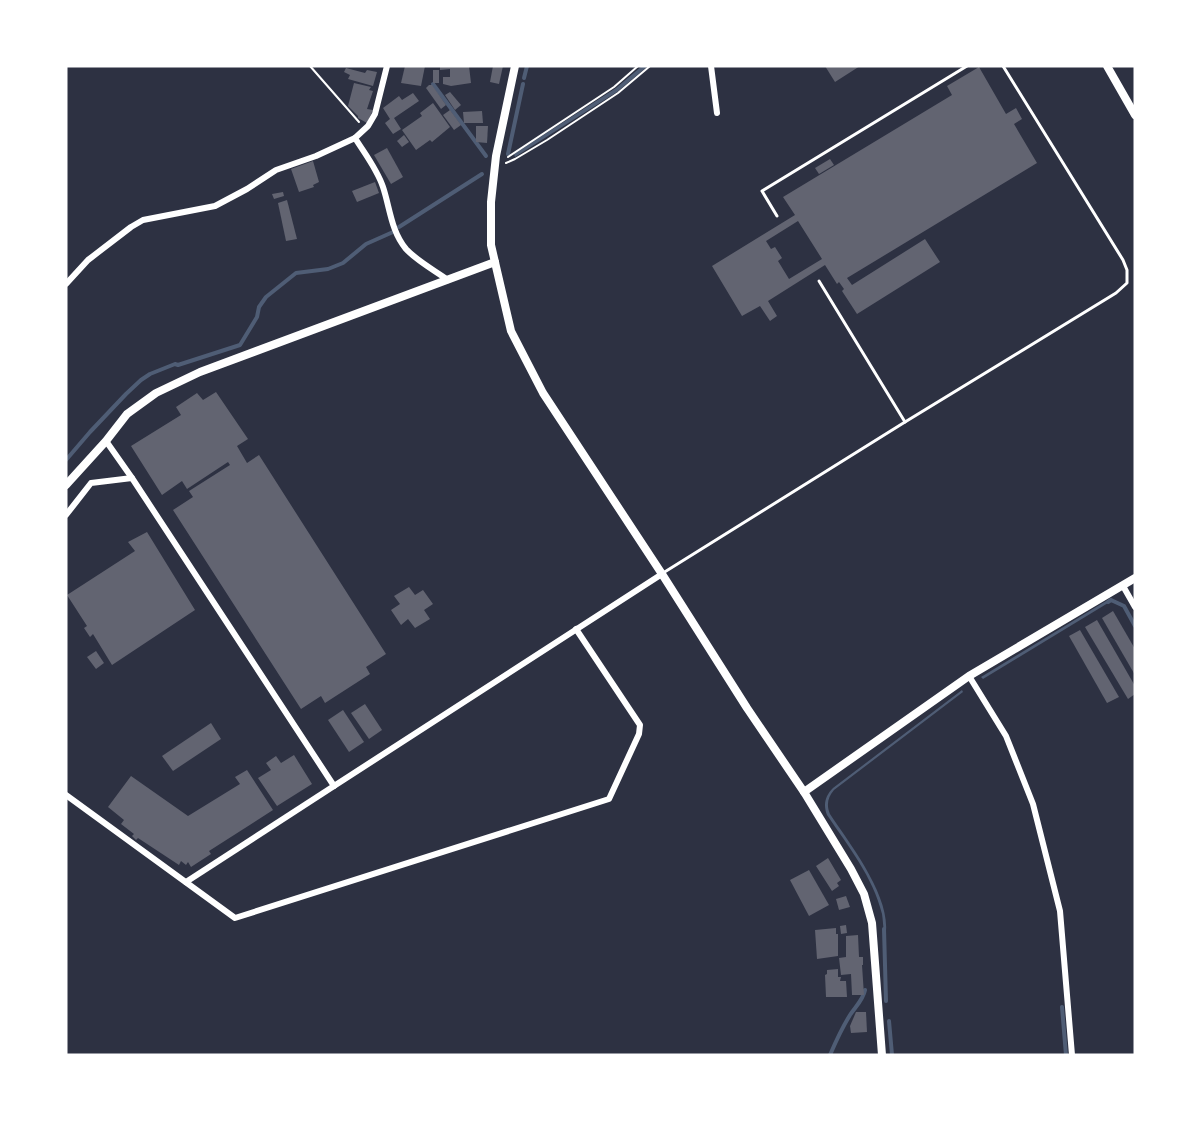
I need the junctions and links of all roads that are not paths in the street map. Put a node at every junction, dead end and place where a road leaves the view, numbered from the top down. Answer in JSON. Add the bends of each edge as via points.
{"nodes":[{"id":1,"x":387,"y":66,"type":"edge"},
{"id":2,"x":515,"y":66,"type":"edge"},
{"id":3,"x":711,"y":66,"type":"edge"},
{"id":4,"x":967,"y":66,"type":"edge"},
{"id":5,"x":1003,"y":66,"type":"edge"},
{"id":6,"x":1107,"y":66,"type":"edge"},
{"id":7,"x":717,"y":113,"type":"dead end"},
{"id":8,"x":1135,"y":115,"type":"edge"},
{"id":9,"x":355,"y":138,"type":"junction"},
{"id":10,"x":777,"y":216,"type":"dead end"},
{"id":11,"x":495,"y":262,"type":"junction"},
{"id":12,"x":448,"y":280,"type":"junction"},
{"id":13,"x":819,"y":281,"type":"dead end"},
{"id":14,"x":66,"y":284,"type":"edge"},
{"id":15,"x":905,"y":422,"type":"junction"},
{"id":16,"x":106,"y":441,"type":"junction"},
{"id":17,"x":132,"y":478,"type":"junction"},
{"id":18,"x":66,"y":485,"type":"edge"},
{"id":19,"x":66,"y":515,"type":"edge"},
{"id":20,"x":662,"y":574,"type":"junction"},
{"id":21,"x":1135,"y":578,"type":"edge"},
{"id":22,"x":1122,"y":586,"type":"junction"},
{"id":23,"x":1135,"y":607,"type":"edge"},
{"id":24,"x":576,"y":629,"type":"junction"},
{"id":25,"x":969,"y":676,"type":"junction"},
{"id":26,"x":334,"y":786,"type":"junction"},
{"id":27,"x":804,"y":792,"type":"junction"},
{"id":28,"x":66,"y":795,"type":"edge"},
{"id":29,"x":186,"y":882,"type":"junction"},
{"id":30,"x":882,"y":1055,"type":"edge"},
{"id":31,"x":1072,"y":1055,"type":"edge"}],
"edges":[{"from":1,"to":9,"type":"street","via":[[375,114]]},
{"from":2,"to":11,"type":"main road","via":[[496,156],[491,202]]},
{"from":3,"to":7,"type":"street"},
{"from":4,"to":10,"type":"lane","via":[[762,191]]},
{"from":5,"to":15,"type":"lane","via":[[1123,260],[1127,283]]},
{"from":6,"to":8,"type":"street"},
{"from":9,"to":12,"type":"street","via":[[379,178],[391,219],[406,249]]},
{"from":9,"to":14,"type":"street","via":[[276,170],[215,206],[143,220],[88,260]]},
{"from":11,"to":12,"type":"street"},
{"from":11,"to":20,"type":"main road","via":[[511,331],[543,393]]},
{"from":12,"to":16,"type":"street","via":[[167,387],[127,414]]},
{"from":13,"to":15,"type":"lane"},
{"from":15,"to":20,"type":"lane"},
{"from":16,"to":17,"type":"street"},
{"from":16,"to":18,"type":"street"},
{"from":17,"to":19,"type":"street","via":[[91,483]]},
{"from":17,"to":26,"type":"street"},
{"from":20,"to":24,"type":"street"},
{"from":20,"to":27,"type":"main road"},
{"from":21,"to":22,"type":"street"},
{"from":22,"to":23,"type":"street"},
{"from":22,"to":25,"type":"street"},
{"from":24,"to":26,"type":"street"},
{"from":24,"to":29,"type":"street","via":[[640,725],[609,799],[235,918]]},
{"from":25,"to":27,"type":"street"},
{"from":25,"to":31,"type":"street","via":[[1006,736],[1033,804],[1060,911]]},
{"from":26,"to":29,"type":"street"},
{"from":27,"to":30,"type":"main road","via":[[864,894],[872,923]]},
{"from":28,"to":29,"type":"street"}]}
